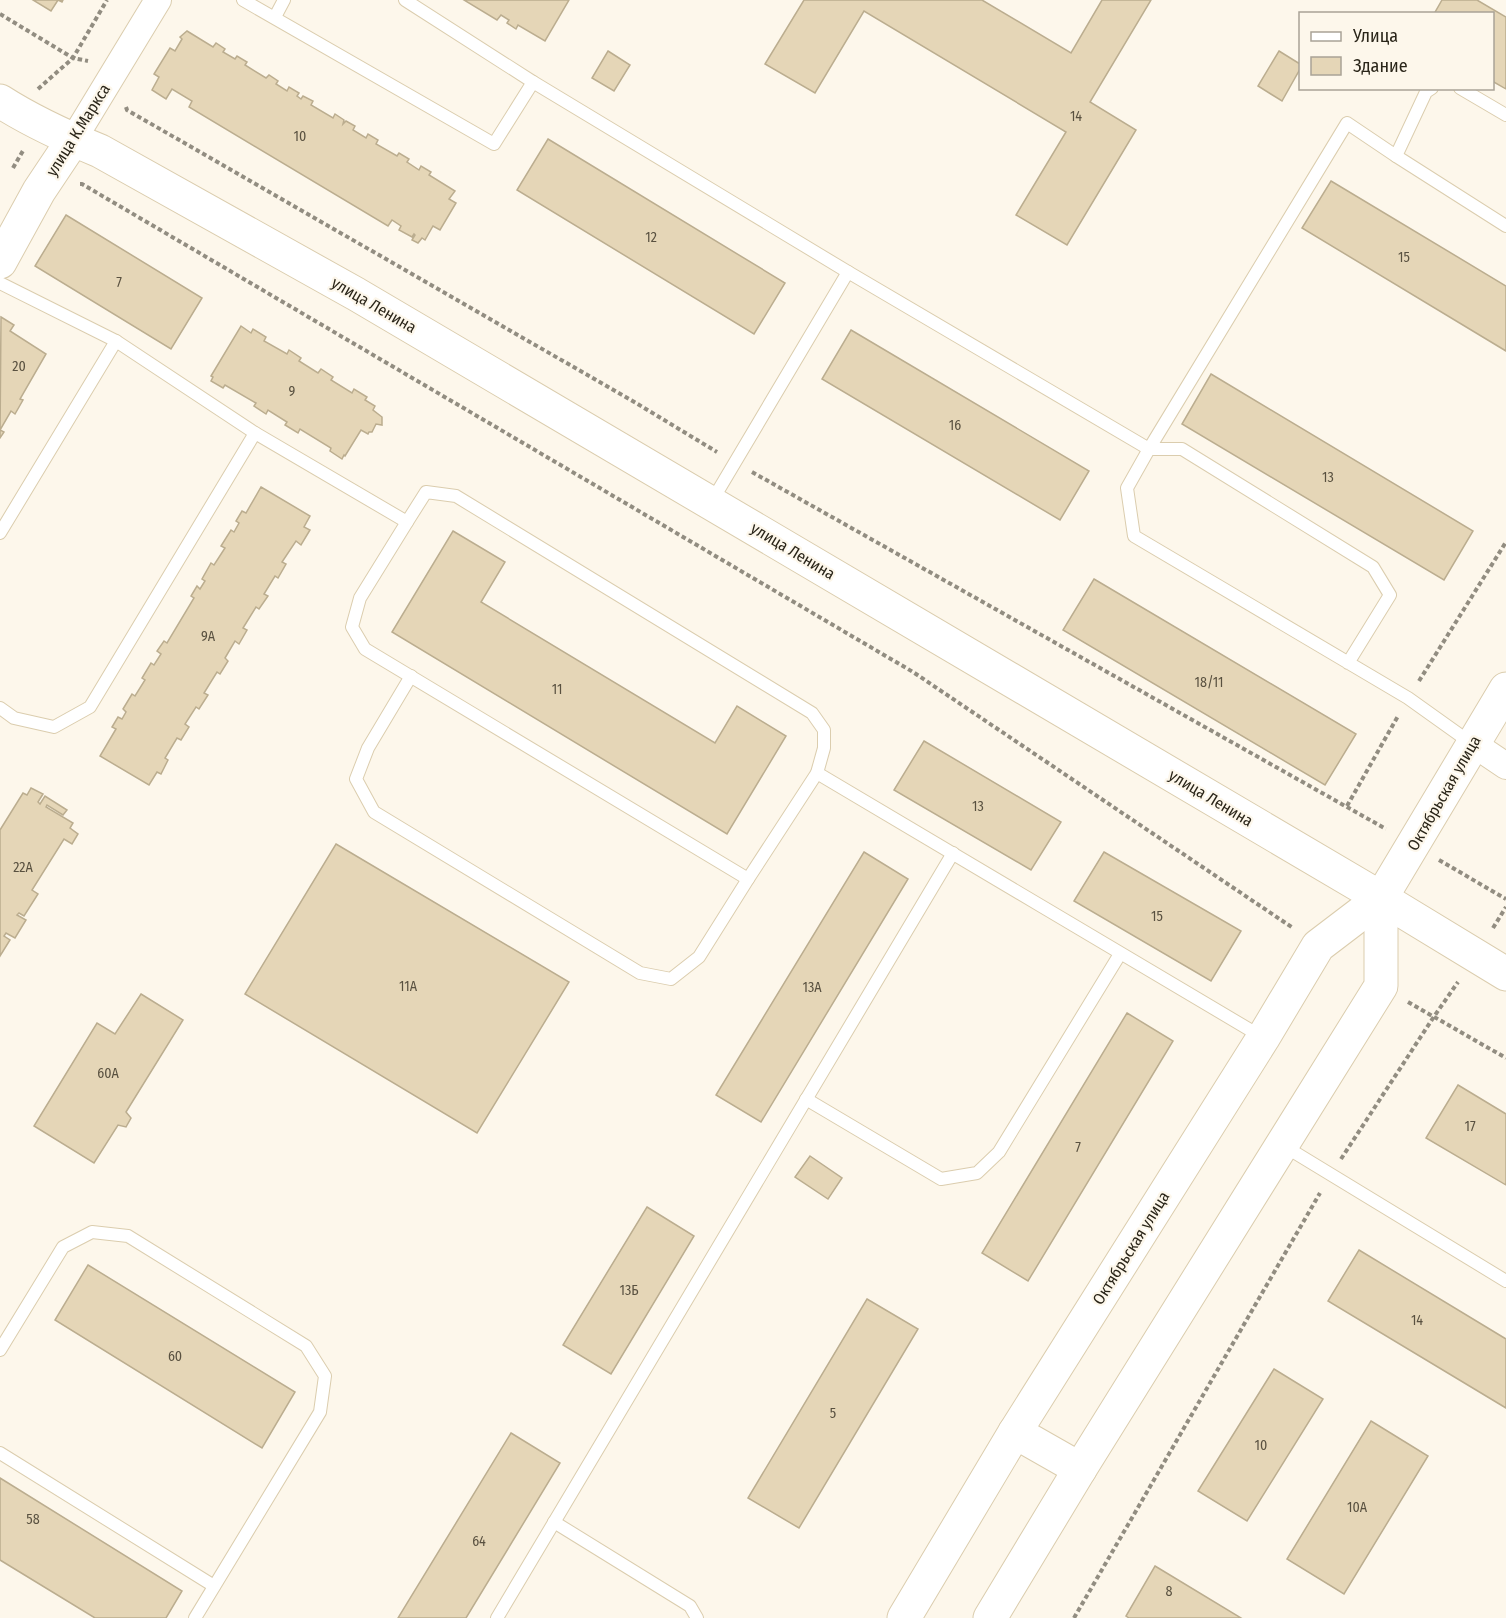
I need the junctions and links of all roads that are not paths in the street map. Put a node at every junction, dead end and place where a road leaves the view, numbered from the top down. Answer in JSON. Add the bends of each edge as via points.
{"nodes":[{"id":1,"x":158,"y":0,"type":"edge"},
{"id":2,"x":243,"y":0,"type":"edge"},
{"id":3,"x":284,"y":0,"type":"edge"},
{"id":4,"x":405,"y":0,"type":"edge"},
{"id":5,"x":275,"y":17,"type":"junction"},
{"id":6,"x":533,"y":82,"type":"junction"},
{"id":7,"x":1429,"y":90,"type":"edge"},
{"id":8,"x":1463,"y":90,"type":"edge"},
{"id":9,"x":0,"y":101,"type":"edge"},
{"id":10,"x":1506,"y":115,"type":"edge"},
{"id":11,"x":73,"y":140,"type":"junction"},
{"id":12,"x":1396,"y":156,"type":"junction"},
{"id":13,"x":1506,"y":226,"type":"edge"},
{"id":14,"x":0,"y":262,"type":"edge"},
{"id":15,"x":848,"y":272,"type":"junction"},
{"id":16,"x":0,"y":283,"type":"edge"},
{"id":17,"x":116,"y":341,"type":"junction"},
{"id":18,"x":255,"y":433,"type":"junction"},
{"id":19,"x":1149,"y":449,"type":"junction"},
{"id":20,"x":711,"y":503,"type":"junction"},
{"id":21,"x":408,"y":522,"type":"junction"},
{"id":22,"x":0,"y":533,"type":"edge"},
{"id":23,"x":1348,"y":663,"type":"junction"},
{"id":24,"x":411,"y":676,"type":"junction"},
{"id":25,"x":1506,"y":689,"type":"edge"},
{"id":26,"x":0,"y":708,"type":"edge"},
{"id":27,"x":1472,"y":743,"type":"junction"},
{"id":28,"x":1506,"y":766,"type":"edge"},
{"id":29,"x":817,"y":773,"type":"junction"},
{"id":30,"x":953,"y":853,"type":"junction"},
{"id":31,"x":748,"y":879,"type":"junction"},
{"id":32,"x":1382,"y":898,"type":"junction"},
{"id":33,"x":1120,"y":954,"type":"junction"},
{"id":34,"x":1506,"y":974,"type":"edge"},
{"id":35,"x":1263,"y":1038,"type":"junction"},
{"id":36,"x":806,"y":1099,"type":"junction"},
{"id":37,"x":1282,"y":1144,"type":"junction"},
{"id":38,"x":1506,"y":1281,"type":"edge"},
{"id":39,"x":0,"y":1350,"type":"edge"},
{"id":40,"x":1016,"y":1432,"type":"junction"},
{"id":41,"x":0,"y":1453,"type":"edge"},
{"id":42,"x":1080,"y":1469,"type":"junction"},
{"id":43,"x":554,"y":1522,"type":"junction"},
{"id":44,"x":214,"y":1586,"type":"junction"},
{"id":45,"x":997,"y":1616,"type":"edge"},
{"id":46,"x":195,"y":1618,"type":"edge"},
{"id":47,"x":497,"y":1618,"type":"edge"},
{"id":48,"x":697,"y":1618,"type":"edge"},
{"id":49,"x":904,"y":1618,"type":"edge"}],
"edges":[{"from":1,"to":11,"type":"street","name":"улица К.Маркса"},
{"from":2,"to":5,"type":"lane"},
{"from":3,"to":5,"type":"lane"},
{"from":4,"to":6,"type":"lane"},
{"from":5,"to":6,"type":"lane","via":[[494,144]]},
{"from":6,"to":15,"type":"lane"},
{"from":7,"to":12,"type":"lane"},
{"from":8,"to":10,"type":"lane"},
{"from":9,"to":11,"type":"street","name":"улица Ленина"},
{"from":11,"to":14,"type":"street","name":"улица К.Маркса"},
{"from":11,"to":20,"type":"street","name":"улица Ленина","via":[[100,151],[356,294]]},
{"from":12,"to":13,"type":"lane"},
{"from":12,"to":19,"type":"lane","via":[[1347,123]]},
{"from":15,"to":19,"type":"lane"},
{"from":15,"to":20,"type":"lane"},
{"from":16,"to":17,"type":"lane"},
{"from":17,"to":18,"type":"lane"},
{"from":17,"to":22,"type":"lane"},
{"from":18,"to":21,"type":"lane"},
{"from":18,"to":26,"type":"lane","via":[[90,707],[54,727],[14,718]]},
{"from":19,"to":23,"type":"lane","via":[[1127,488],[1134,536]]},
{"from":19,"to":23,"type":"lane","via":[[1182,450],[1372,567],[1390,595]]},
{"from":20,"to":32,"type":"street","name":"улица Ленина"},
{"from":21,"to":24,"type":"lane","via":[[360,598],[352,627],[365,649]]},
{"from":21,"to":29,"type":"lane","via":[[426,492],[456,496],[812,713],[824,730]]},
{"from":23,"to":27,"type":"lane","via":[[1408,698]]},
{"from":24,"to":31,"type":"lane"},
{"from":24,"to":31,"type":"lane","via":[[368,748],[356,779],[374,812],[640,973],[671,979],[699,957]]},
{"from":25,"to":27,"type":"street","name":"Октябрьская улица"},
{"from":27,"to":28,"type":"street"},
{"from":27,"to":32,"type":"street","name":"Октябрьская улица"},
{"from":29,"to":30,"type":"lane"},
{"from":29,"to":31,"type":"lane"},
{"from":30,"to":33,"type":"lane"},
{"from":30,"to":36,"type":"lane"},
{"from":32,"to":34,"type":"street","name":"улица Ленина"},
{"from":32,"to":35,"type":"street","name":"Октябрьская улица","via":[[1318,946]]},
{"from":32,"to":37,"type":"street","name":"Октябрьская улица","via":[[1381,986]]},
{"from":33,"to":35,"type":"lane"},
{"from":33,"to":36,"type":"lane","via":[[999,1152],[977,1173],[941,1179]]},
{"from":35,"to":40,"type":"street","name":"Октябрьская улица"},
{"from":36,"to":43,"type":"lane"},
{"from":37,"to":38,"type":"lane"},
{"from":37,"to":42,"type":"street"},
{"from":39,"to":44,"type":"lane","via":[[63,1247],[92,1232],[128,1236],[306,1346],[326,1377],[320,1412]]},
{"from":40,"to":42,"type":"street"},
{"from":40,"to":49,"type":"street","name":"Октябрьская улица"},
{"from":41,"to":44,"type":"lane"},
{"from":42,"to":45,"type":"street"},
{"from":43,"to":47,"type":"lane"},
{"from":43,"to":48,"type":"lane","via":[[690,1606]]},
{"from":44,"to":46,"type":"lane"}]}
